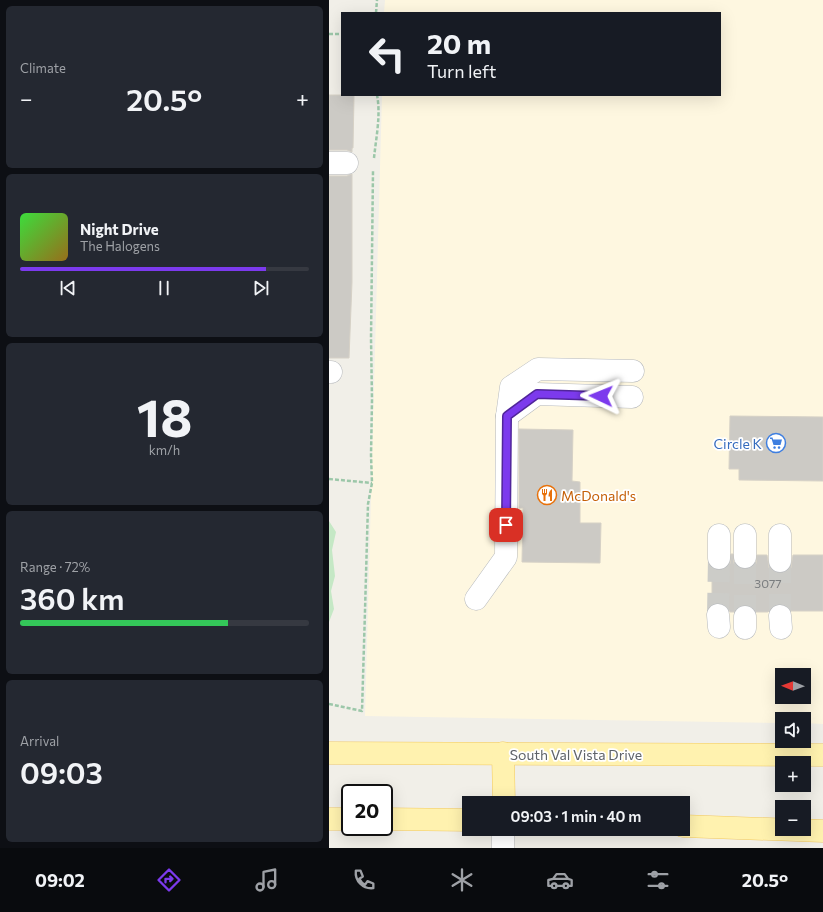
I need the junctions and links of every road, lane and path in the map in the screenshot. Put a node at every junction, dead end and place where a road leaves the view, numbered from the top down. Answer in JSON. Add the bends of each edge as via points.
{"nodes":[{"id":1,"x":377,"y":0,"type":"edge"},
{"id":2,"x":376,"y":12,"type":"edge"},
{"id":3,"x":329,"y":34,"type":"edge"},
{"id":4,"x":341,"y":34,"type":"edge"},
{"id":5,"x":377,"y":96,"type":"edge"},
{"id":6,"x":374,"y":161,"type":"dead end"},
{"id":7,"x":373,"y":168,"type":"dead end"},
{"id":8,"x":633,"y":371,"type":"dead end"},
{"id":9,"x":632,"y":397,"type":"dead end"},
{"id":10,"x":507,"y":416,"type":"junction"},
{"id":11,"x":329,"y":479,"type":"edge"},
{"id":12,"x":372,"y":483,"type":"junction"},
{"id":13,"x":719,"y":535,"type":"dead end"},
{"id":14,"x":745,"y":535,"type":"dead end"},
{"id":15,"x":780,"y":535,"type":"dead end"},
{"id":16,"x":719,"y":558,"type":"tunnel mouth"},
{"id":17,"x":745,"y":558,"type":"tunnel mouth"},
{"id":18,"x":780,"y":560,"type":"tunnel mouth"},
{"id":19,"x":476,"y":599,"type":"dead end"},
{"id":20,"x":329,"y":704,"type":"edge"},
{"id":21,"x":329,"y":753,"type":"edge"},
{"id":22,"x":503,"y":754,"type":"junction"},
{"id":23,"x":823,"y":755,"type":"edge"},
{"id":24,"x":503,"y":796,"type":"edge"},
{"id":25,"x":329,"y":819,"type":"edge"},
{"id":26,"x":341,"y":819,"type":"edge"},
{"id":27,"x":393,"y":819,"type":"edge"},
{"id":28,"x":462,"y":820,"type":"edge"},
{"id":29,"x":690,"y":826,"type":"edge"},
{"id":30,"x":823,"y":831,"type":"edge"},
{"id":31,"x":503,"y":836,"type":"edge"},
{"id":32,"x":503,"y":848,"type":"edge"}],
"edges":[{"from":1,"to":2,"type":"path"},
{"from":3,"to":4,"type":"path"},
{"from":5,"to":6,"type":"path"},
{"from":7,"to":12,"type":"path"},
{"from":8,"to":10,"type":"lane","via":[[538,369],[511,387]]},
{"from":9,"to":10,"type":"lane","via":[[537,394]]},
{"from":10,"to":19,"type":"lane","via":[[506,556]]},
{"from":11,"to":12,"type":"path"},
{"from":12,"to":20,"type":"path","via":[[368,504],[362,711]]},
{"from":13,"to":16,"type":"lane"},
{"from":14,"to":17,"type":"lane"},
{"from":15,"to":18,"type":"lane"},
{"from":21,"to":22,"type":"main road","name":"South Val Vista Drive"},
{"from":22,"to":23,"type":"main road","name":"South Val Vista Drive"},
{"from":22,"to":24,"type":"main road"},
{"from":25,"to":26,"type":"main road"},
{"from":27,"to":28,"type":"main road"},
{"from":29,"to":30,"type":"main road"},
{"from":31,"to":32,"type":"lane"}]}
